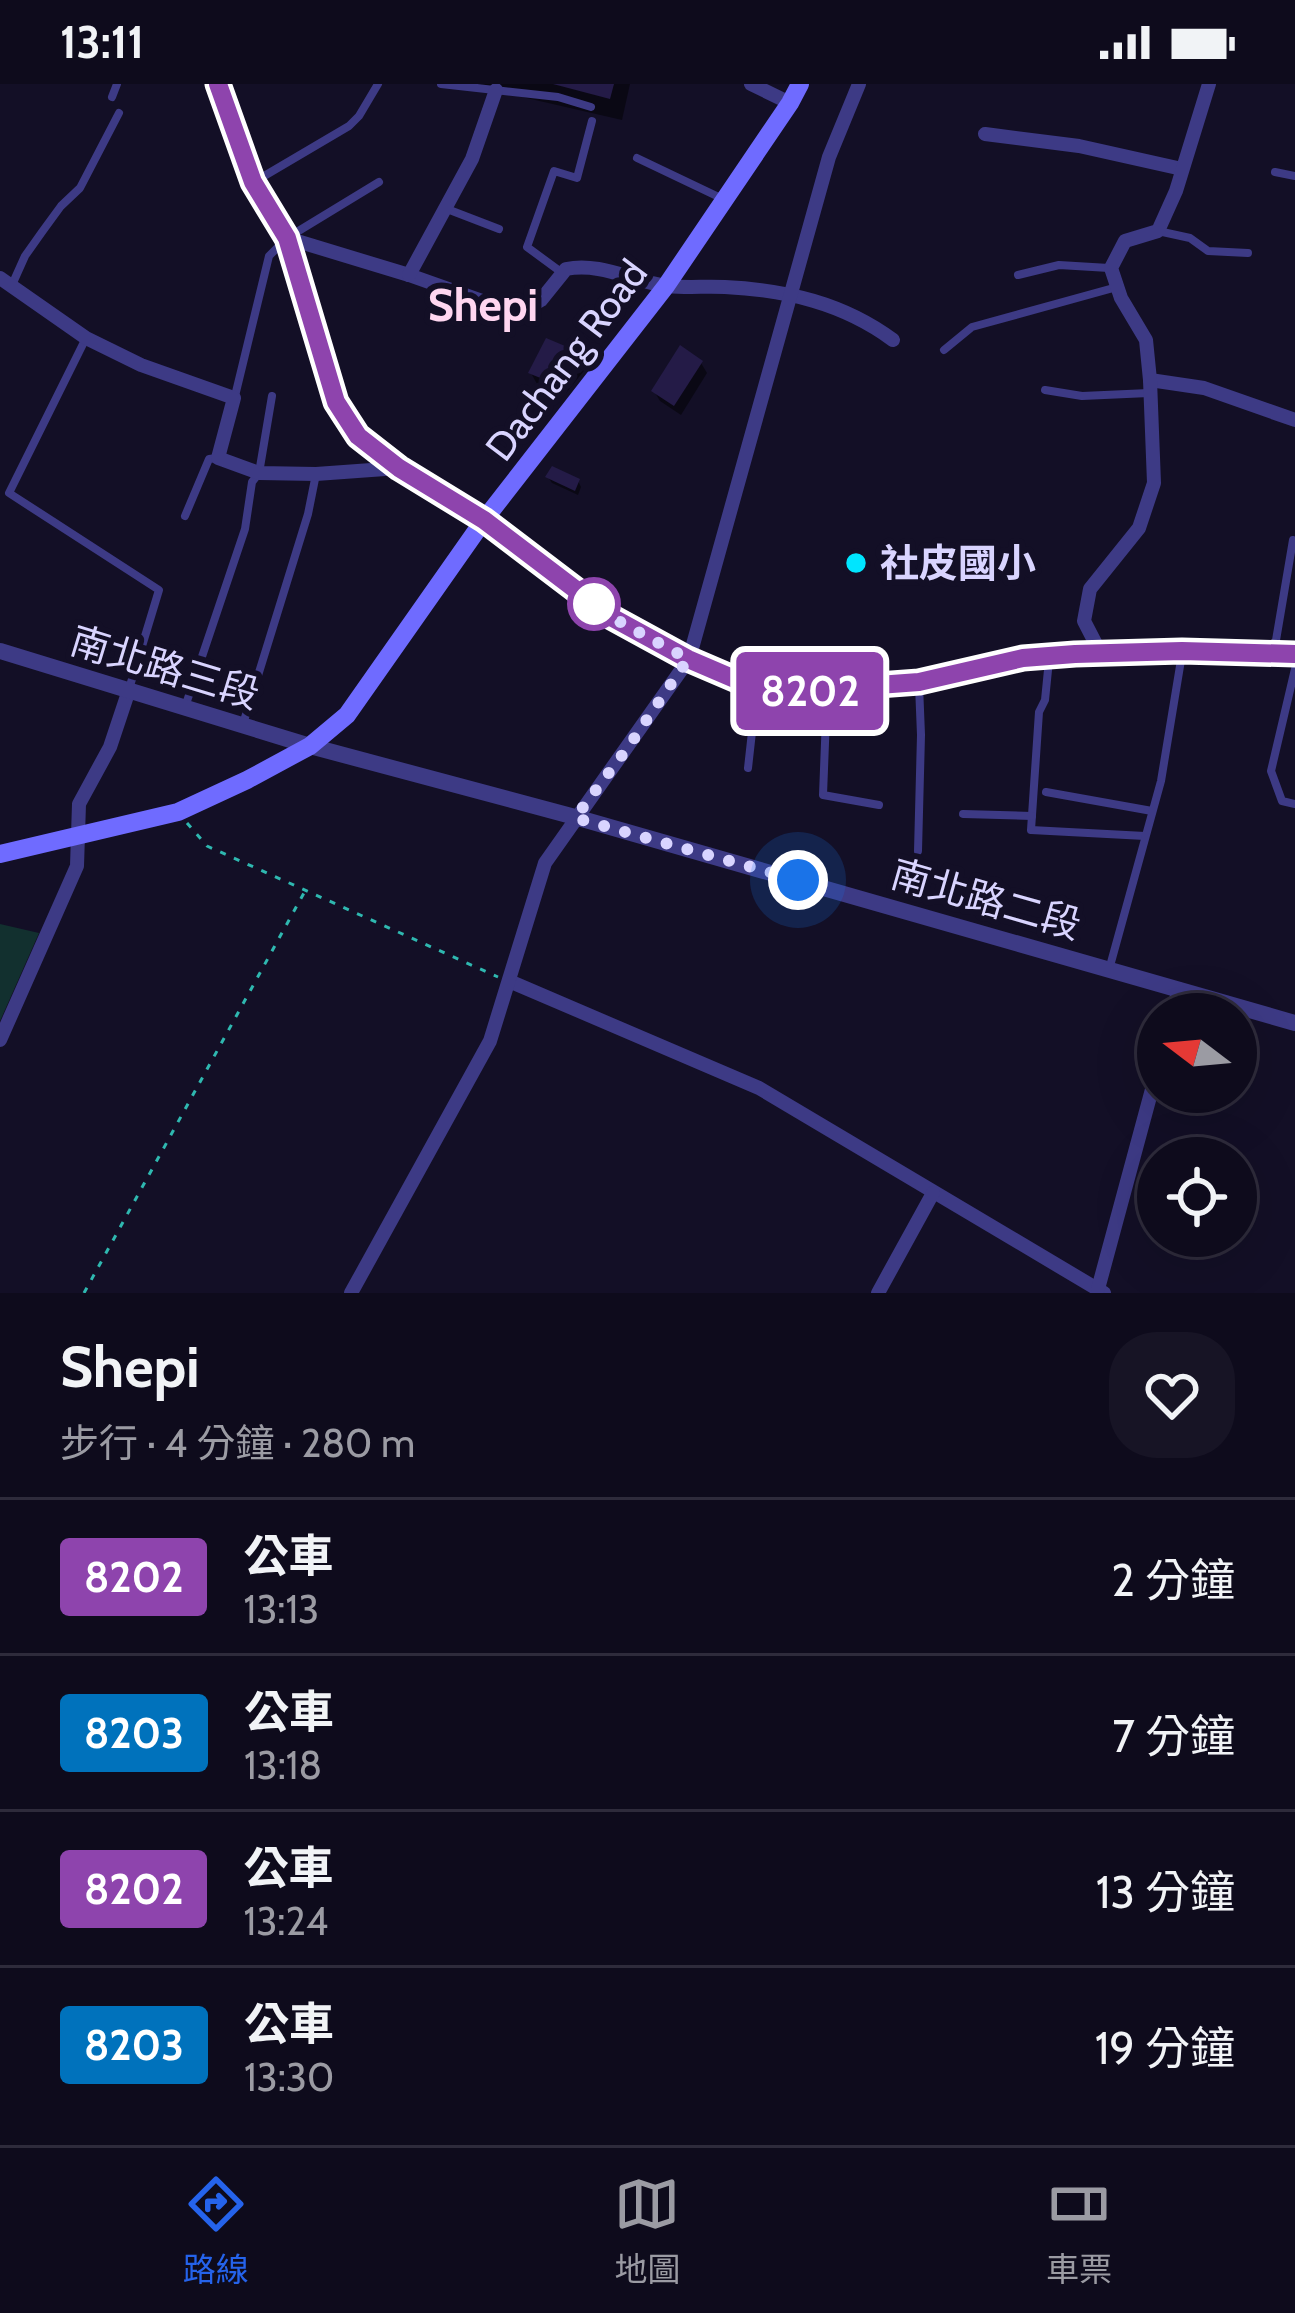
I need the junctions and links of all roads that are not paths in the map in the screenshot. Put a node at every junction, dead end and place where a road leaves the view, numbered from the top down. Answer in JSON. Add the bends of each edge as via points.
{"nodes":[{"id":1,"x":117,"y":84,"type":"edge"},
{"id":2,"x":218,"y":84,"type":"edge"},
{"id":3,"x":378,"y":84,"type":"edge"},
{"id":4,"x":440,"y":84,"type":"edge"},
{"id":5,"x":751,"y":84,"type":"edge"},
{"id":6,"x":800,"y":84,"type":"edge"},
{"id":7,"x":859,"y":84,"type":"edge"},
{"id":8,"x":1209,"y":84,"type":"edge"},
{"id":9,"x":496,"y":90,"type":"junction"},
{"id":10,"x":112,"y":97,"type":"dead end"},
{"id":11,"x":790,"y":103,"type":"junction"},
{"id":12,"x":591,"y":107,"type":"dead end"},
{"id":13,"x":119,"y":113,"type":"dead end"},
{"id":14,"x":592,"y":121,"type":"dead end"},
{"id":15,"x":985,"y":134,"type":"dead end"},
{"id":16,"x":637,"y":158,"type":"dead end"},
{"id":17,"x":1182,"y":170,"type":"junction"},
{"id":18,"x":1275,"y":172,"type":"dead end"},
{"id":19,"x":1295,"y":176,"type":"edge"},
{"id":20,"x":253,"y":182,"type":"junction"},
{"id":21,"x":380,"y":182,"type":"dead end"},
{"id":22,"x":724,"y":200,"type":"junction"},
{"id":23,"x":446,"y":209,"type":"junction"},
{"id":24,"x":499,"y":229,"type":"dead end"},
{"id":25,"x":1158,"y":231,"type":"junction"},
{"id":26,"x":287,"y":238,"type":"junction"},
{"id":27,"x":1248,"y":253,"type":"dead end"},
{"id":28,"x":1111,"y":268,"type":"junction"},
{"id":29,"x":563,"y":272,"type":"junction"},
{"id":30,"x":409,"y":275,"type":"junction"},
{"id":31,"x":1018,"y":275,"type":"dead end"},
{"id":32,"x":6,"y":282,"type":"edge"},
{"id":33,"x":665,"y":286,"type":"junction"},
{"id":34,"x":1118,"y":287,"type":"junction"},
{"id":35,"x":792,"y":294,"type":"junction"},
{"id":36,"x":86,"y":338,"type":"junction"},
{"id":37,"x":893,"y":340,"type":"dead end"},
{"id":38,"x":944,"y":350,"type":"dead end"},
{"id":39,"x":1150,"y":387,"type":"junction"},
{"id":40,"x":1045,"y":390,"type":"dead end"},
{"id":41,"x":272,"y":396,"type":"dead end"},
{"id":42,"x":234,"y":398,"type":"junction"},
{"id":43,"x":1295,"y":419,"type":"edge"},
{"id":44,"x":218,"y":458,"type":"junction"},
{"id":45,"x":399,"y":468,"type":"junction"},
{"id":46,"x":259,"y":472,"type":"junction"},
{"id":47,"x":316,"y":474,"type":"junction"},
{"id":48,"x":184,"y":516,"type":"dead end"},
{"id":49,"x":484,"y":520,"type":"junction"},
{"id":50,"x":1293,"y":540,"type":"edge"},
{"id":51,"x":0,"y":651,"type":"edge"},
{"id":52,"x":1182,"y":651,"type":"junction"},
{"id":53,"x":1100,"y":652,"type":"junction"},
{"id":54,"x":1274,"y":653,"type":"junction"},
{"id":55,"x":1295,"y":655,"type":"edge"},
{"id":56,"x":1050,"y":656,"type":"junction"},
{"id":57,"x":688,"y":659,"type":"junction"},
{"id":58,"x":1295,"y":669,"type":"edge"},
{"id":59,"x":919,"y":682,"type":"junction"},
{"id":60,"x":758,"y":686,"type":"junction"},
{"id":61,"x":129,"y":690,"type":"junction"},
{"id":62,"x":827,"y":690,"type":"junction"},
{"id":63,"x":184,"y":708,"type":"junction"},
{"id":64,"x":243,"y":725,"type":"junction"},
{"id":65,"x":310,"y":746,"type":"junction"},
{"id":66,"x":748,"y":768,"type":"dead end"},
{"id":67,"x":1046,"y":792,"type":"dead end"},
{"id":68,"x":1295,"y":804,"type":"edge"},
{"id":69,"x":879,"y":805,"type":"dead end"},
{"id":70,"x":1152,"y":811,"type":"junction"},
{"id":71,"x":964,"y":814,"type":"dead end"},
{"id":72,"x":1032,"y":816,"type":"junction"},
{"id":73,"x":575,"y":818,"type":"junction"},
{"id":74,"x":1145,"y":836,"type":"junction"},
{"id":75,"x":78,"y":837,"type":"junction"},
{"id":76,"x":918,"y":851,"type":"dead end"},
{"id":77,"x":0,"y":854,"type":"edge"},
{"id":78,"x":1109,"y":968,"type":"junction"},
{"id":79,"x":509,"y":981,"type":"junction"},
{"id":80,"x":1179,"y":988,"type":"junction"},
{"id":81,"x":1178,"y":993,"type":"edge"},
{"id":82,"x":1295,"y":1023,"type":"edge"},
{"id":83,"x":0,"y":1040,"type":"edge"},
{"id":84,"x":1146,"y":1113,"type":"edge"},
{"id":85,"x":933,"y":1193,"type":"junction"},
{"id":86,"x":1101,"y":1291,"type":"edge"},
{"id":87,"x":351,"y":1293,"type":"edge"},
{"id":88,"x":878,"y":1293,"type":"edge"}],
"edges":[{"from":1,"to":10,"type":"lane"},
{"from":2,"to":20,"type":"street"},
{"from":3,"to":20,"type":"lane","via":[[349,126]]},
{"from":4,"to":9,"type":"lane"},
{"from":5,"to":11,"type":"street"},
{"from":6,"to":11,"type":"main road","name":"Dachang Road"},
{"from":7,"to":35,"type":"street","via":[[829,157]]},
{"from":8,"to":17,"type":"street"},
{"from":9,"to":12,"type":"lane"},
{"from":9,"to":23,"type":"street"},
{"from":11,"to":22,"type":"main road","name":"Dachang Road"},
{"from":13,"to":32,"type":"lane","via":[[80,188]]},
{"from":14,"to":29,"type":"lane","via":[[577,178],[554,171],[527,247]]},
{"from":15,"to":17,"type":"street"},
{"from":16,"to":22,"type":"lane"},
{"from":17,"to":25,"type":"street"},
{"from":18,"to":19,"type":"lane"},
{"from":20,"to":26,"type":"street"},
{"from":21,"to":26,"type":"lane"},
{"from":22,"to":33,"type":"main road","name":"Dachang Road"},
{"from":23,"to":24,"type":"lane"},
{"from":23,"to":30,"type":"street"},
{"from":25,"to":27,"type":"lane","via":[[1208,251]]},
{"from":25,"to":28,"type":"street","via":[[1125,241]]},
{"from":26,"to":30,"type":"street"},
{"from":26,"to":42,"type":"lane","via":[[269,256]]},
{"from":26,"to":45,"type":"street","via":[[336,402],[358,436]]},
{"from":28,"to":31,"type":"lane","via":[[1059,265]]},
{"from":28,"to":34,"type":"street"},
{"from":29,"to":30,"type":"street","via":[[524,310]]},
{"from":29,"to":33,"type":"street","via":[[579,266]]},
{"from":32,"to":36,"type":"street"},
{"from":33,"to":35,"type":"street"},
{"from":33,"to":49,"type":"main road","name":"Dachang Road"},
{"from":34,"to":38,"type":"lane","via":[[972,328]]},
{"from":34,"to":39,"type":"street","via":[[1146,340]]},
{"from":35,"to":37,"type":"street","via":[[839,308]]},
{"from":35,"to":57,"type":"street"},
{"from":36,"to":42,"type":"street"},
{"from":36,"to":61,"type":"lane","via":[[9,493],[159,590]]},
{"from":39,"to":40,"type":"lane","via":[[1082,396]]},
{"from":39,"to":43,"type":"street","via":[[1204,388]]},
{"from":39,"to":53,"type":"street","via":[[1154,483],[1139,528],[1090,589],[1084,621]]},
{"from":41,"to":46,"type":"lane"},
{"from":42,"to":44,"type":"street"},
{"from":44,"to":46,"type":"street"},
{"from":44,"to":48,"type":"lane","via":[[209,459]]},
{"from":45,"to":47,"type":"street"},
{"from":45,"to":49,"type":"street"},
{"from":46,"to":47,"type":"street"},
{"from":46,"to":63,"type":"lane"},
{"from":47,"to":64,"type":"lane"},
{"from":49,"to":57,"type":"street","via":[[613,618]]},
{"from":49,"to":65,"type":"main road","name":"Dachang Road","via":[[346,716]]},
{"from":50,"to":54,"type":"lane"},
{"from":51,"to":61,"type":"street","name":"南北路三段"},
{"from":52,"to":53,"type":"street"},
{"from":52,"to":54,"type":"street"},
{"from":52,"to":70,"type":"lane"},
{"from":53,"to":56,"type":"street"},
{"from":54,"to":55,"type":"street"},
{"from":56,"to":59,"type":"street"},
{"from":56,"to":72,"type":"lane"},
{"from":57,"to":60,"type":"street"},
{"from":57,"to":73,"type":"street"},
{"from":58,"to":68,"type":"lane","via":[[1271,771],[1282,800]]},
{"from":59,"to":62,"type":"street"},
{"from":59,"to":76,"type":"lane"},
{"from":60,"to":62,"type":"street"},
{"from":60,"to":66,"type":"lane"},
{"from":61,"to":63,"type":"street","name":"南北路三段"},
{"from":61,"to":75,"type":"street","via":[[79,804]]},
{"from":62,"to":69,"type":"lane","via":[[823,795]]},
{"from":63,"to":64,"type":"street","name":"南北路三段"},
{"from":64,"to":65,"type":"street","name":"南北路三段"},
{"from":65,"to":73,"type":"street","name":"南北路二段"},
{"from":65,"to":75,"type":"main road","name":"Dachang Road","via":[[178,812]]},
{"from":67,"to":70,"type":"lane"},
{"from":70,"to":74,"type":"lane"},
{"from":71,"to":72,"type":"lane"},
{"from":72,"to":74,"type":"lane","via":[[1031,830]]},
{"from":73,"to":78,"type":"street","name":"南北路二段"},
{"from":73,"to":79,"type":"street","via":[[544,863]]},
{"from":74,"to":78,"type":"lane"},
{"from":75,"to":77,"type":"main road","name":"Dachang Road"},
{"from":75,"to":83,"type":"street","via":[[77,866]]},
{"from":78,"to":80,"type":"street","name":"南北路二段"},
{"from":79,"to":85,"type":"street","via":[[759,1088]]},
{"from":79,"to":87,"type":"street","via":[[490,1041]]},
{"from":80,"to":81,"type":"street"},
{"from":80,"to":82,"type":"street","name":"南北路二段"},
{"from":84,"to":86,"type":"street"},
{"from":85,"to":86,"type":"street"},
{"from":85,"to":88,"type":"street"}]}
